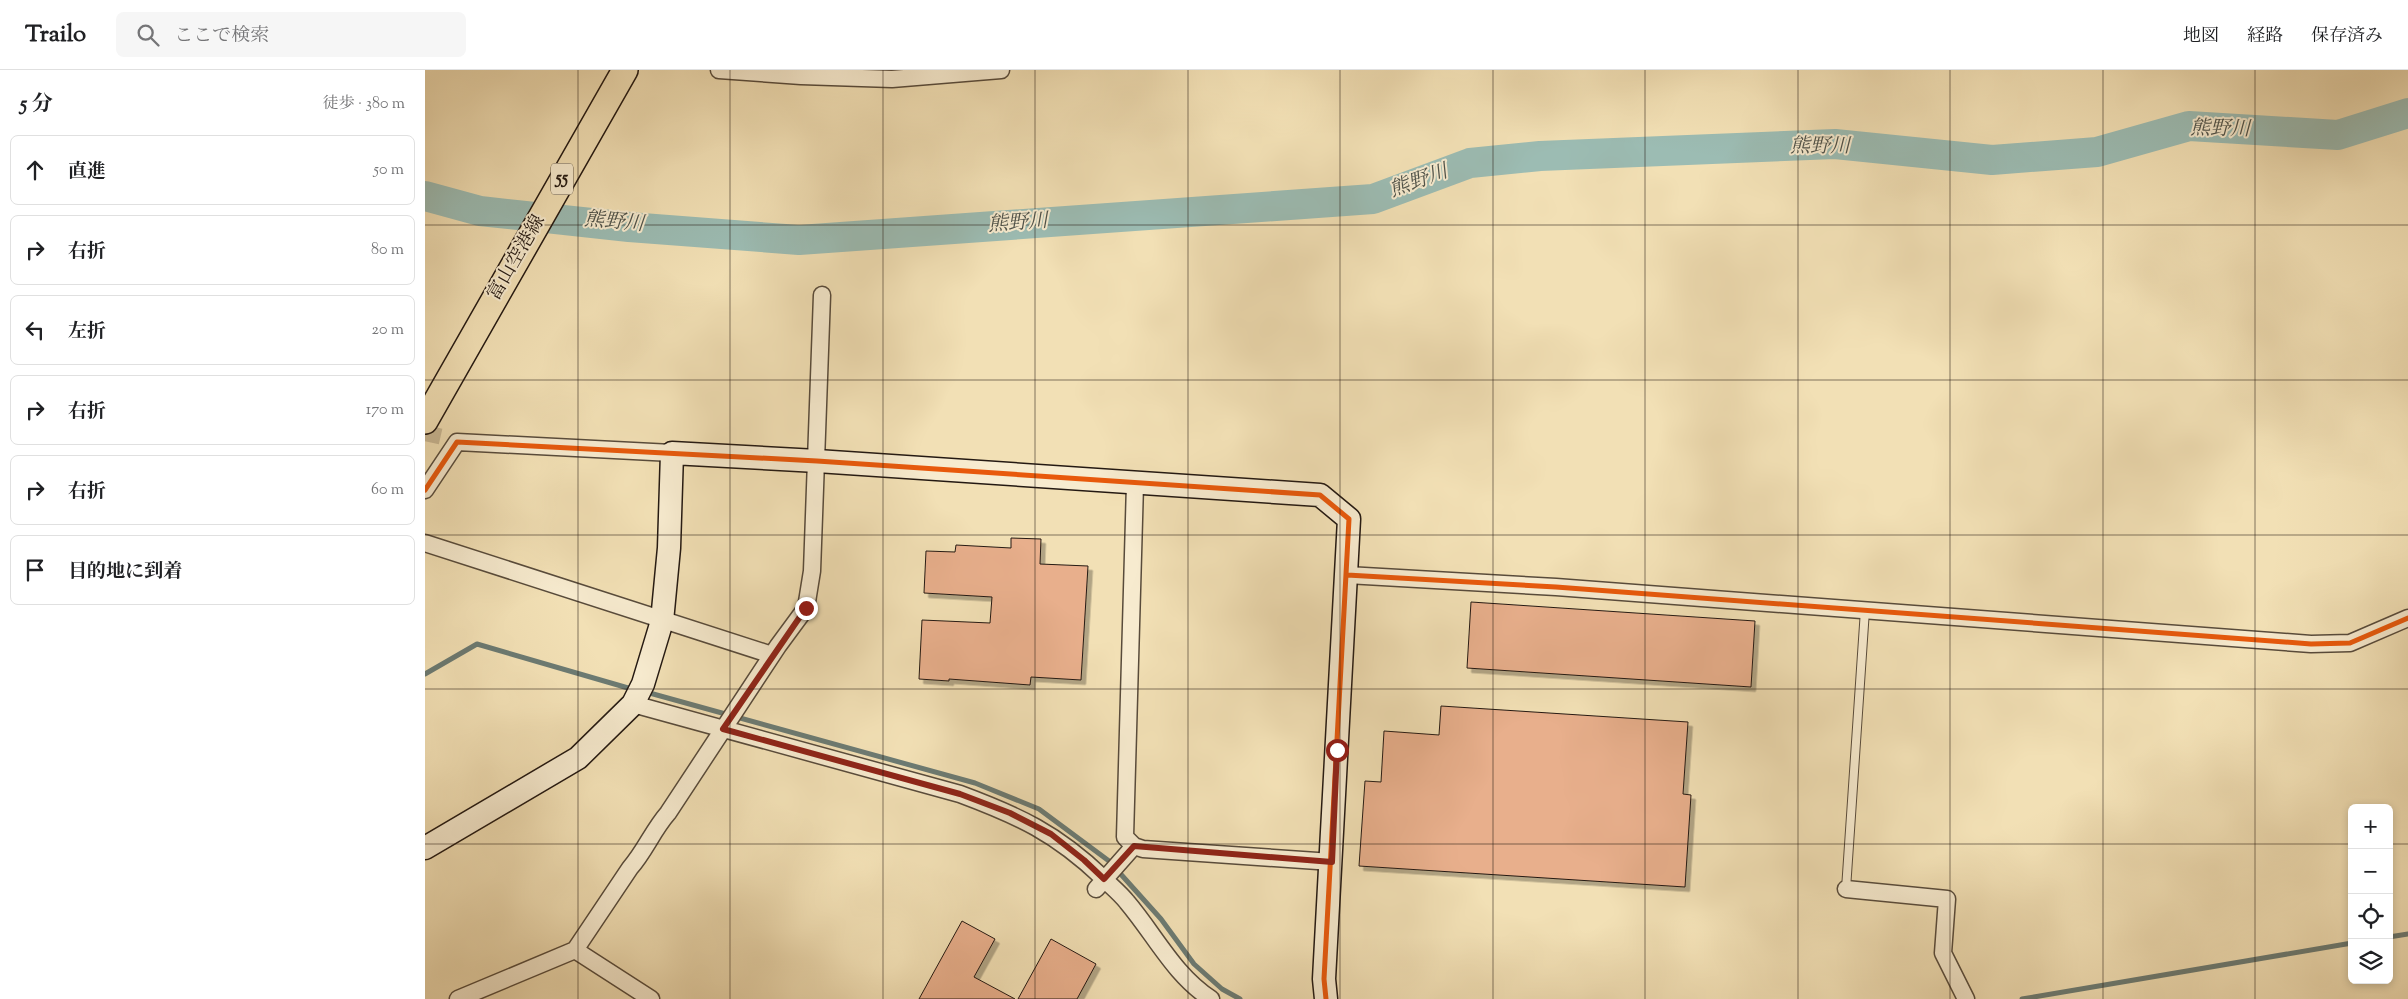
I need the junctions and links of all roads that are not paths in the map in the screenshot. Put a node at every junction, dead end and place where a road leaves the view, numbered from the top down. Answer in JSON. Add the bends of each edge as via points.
{"nodes":[{"id":1,"x":719,"y":70,"type":"edge"},
{"id":2,"x":1001,"y":70,"type":"edge"},
{"id":3,"x":623,"y":73,"type":"edge"},
{"id":4,"x":817,"y":73,"type":"edge"},
{"id":5,"x":822,"y":295,"type":"dead end"},
{"id":6,"x":425,"y":421,"type":"edge"},
{"id":7,"x":672,"y":453,"type":"junction"},
{"id":8,"x":817,"y":461,"type":"junction"},
{"id":9,"x":1135,"y":484,"type":"junction"},
{"id":10,"x":425,"y":490,"type":"edge"},
{"id":11,"x":425,"y":544,"type":"edge"},
{"id":12,"x":1347,"y":575,"type":"junction"},
{"id":13,"x":1865,"y":610,"type":"junction"},
{"id":14,"x":2408,"y":618,"type":"edge"},
{"id":15,"x":662,"y":621,"type":"junction"},
{"id":16,"x":772,"y":655,"type":"junction"},
{"id":17,"x":633,"y":704,"type":"junction"},
{"id":18,"x":723,"y":729,"type":"junction"},
{"id":19,"x":1134,"y":846,"type":"junction"},
{"id":20,"x":425,"y":848,"type":"edge"},
{"id":21,"x":1332,"y":862,"type":"junction"},
{"id":22,"x":1100,"y":884,"type":"junction"},
{"id":23,"x":1846,"y":889,"type":"joint"},
{"id":24,"x":575,"y":950,"type":"junction"},
{"id":25,"x":458,"y":999,"type":"edge"},
{"id":26,"x":651,"y":999,"type":"edge"},
{"id":27,"x":1211,"y":999,"type":"edge"},
{"id":28,"x":1326,"y":999,"type":"edge"},
{"id":29,"x":1966,"y":999,"type":"edge"}],
"edges":[{"from":1,"to":4,"type":"street"},
{"from":2,"to":4,"type":"street","via":[[893,79]]},
{"from":3,"to":6,"type":"main road","name":"富山空港線","number":"55"},
{"from":5,"to":8,"type":"street"},
{"from":7,"to":8,"type":"street"},
{"from":7,"to":10,"type":"street","via":[[452,440]]},
{"from":7,"to":15,"type":"street","via":[[669,548]]},
{"from":8,"to":9,"type":"street"},
{"from":8,"to":16,"type":"street","via":[[812,571],[806,608]]},
{"from":9,"to":12,"type":"street","via":[[1320,495],[1349,520]]},
{"from":9,"to":19,"type":"street","via":[[1125,837]]},
{"from":11,"to":15,"type":"street"},
{"from":12,"to":13,"type":"street"},
{"from":12,"to":21,"type":"street"},
{"from":13,"to":14,"type":"street","via":[[2311,644],[2350,643]]},
{"from":13,"to":23,"type":"lane"},
{"from":15,"to":16,"type":"street"},
{"from":15,"to":17,"type":"street","via":[[643,684]]},
{"from":16,"to":18,"type":"street"},
{"from":17,"to":18,"type":"street"},
{"from":17,"to":20,"type":"street","via":[[578,758]]},
{"from":18,"to":22,"type":"street","via":[[960,794],[1010,813],[1051,834],[1084,860]]},
{"from":18,"to":24,"type":"street"},
{"from":19,"to":21,"type":"street"},
{"from":19,"to":22,"type":"street"},
{"from":21,"to":28,"type":"street","via":[[1324,979]]},
{"from":22,"to":27,"type":"street","via":[[1126,900],[1194,988]]},
{"from":23,"to":29,"type":"street","via":[[1947,898],[1943,953]]},
{"from":24,"to":25,"type":"street"},
{"from":24,"to":26,"type":"street"}]}
